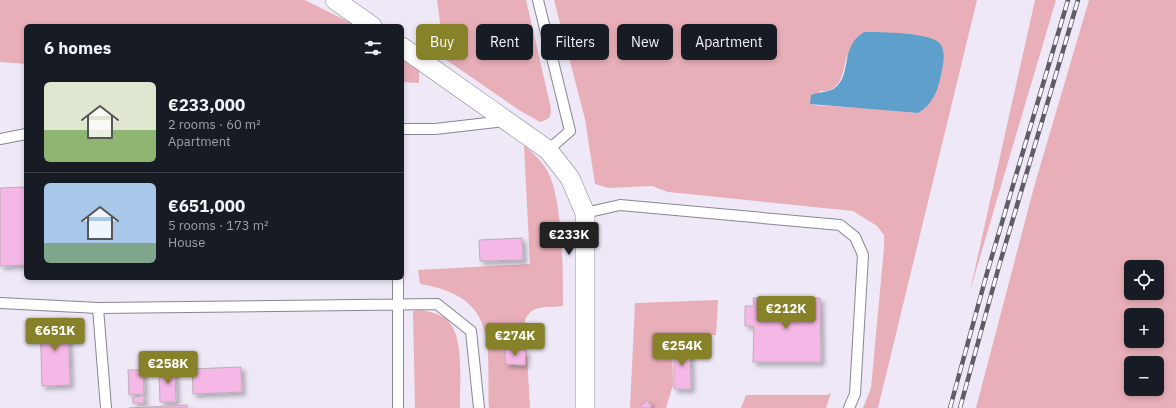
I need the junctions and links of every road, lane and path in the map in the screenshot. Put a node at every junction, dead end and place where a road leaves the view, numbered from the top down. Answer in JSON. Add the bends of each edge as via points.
{"nodes":[{"id":1,"x":336,"y":0,"type":"edge"},
{"id":2,"x":538,"y":0,"type":"edge"},
{"id":3,"x":369,"y":24,"type":"edge"},
{"id":4,"x":404,"y":48,"type":"edge"},
{"id":5,"x":506,"y":121,"type":"junction"},
{"id":6,"x":404,"y":129,"type":"edge"},
{"id":7,"x":24,"y":134,"type":"edge"},
{"id":8,"x":0,"y":139,"type":"edge"},
{"id":9,"x":548,"y":150,"type":"junction"},
{"id":10,"x":585,"y":213,"type":"junction"},
{"id":11,"x":398,"y":280,"type":"edge"},
{"id":12,"x":0,"y":303,"type":"edge"},
{"id":13,"x":398,"y":304,"type":"junction"},
{"id":14,"x":98,"y":308,"type":"junction"},
{"id":15,"x":106,"y":408,"type":"edge"},
{"id":16,"x":398,"y":408,"type":"edge"},
{"id":17,"x":479,"y":408,"type":"edge"},
{"id":18,"x":585,"y":408,"type":"edge"},
{"id":19,"x":849,"y":408,"type":"edge"}],
"edges":[{"from":1,"to":3,"type":"street"},
{"from":2,"to":9,"type":"lane","via":[[570,131]]},
{"from":4,"to":5,"type":"street"},
{"from":5,"to":6,"type":"lane","via":[[435,129]]},
{"from":5,"to":9,"type":"street"},
{"from":7,"to":8,"type":"lane"},
{"from":9,"to":10,"type":"street","via":[[570,178]]},
{"from":10,"to":18,"type":"street"},
{"from":10,"to":19,"type":"lane","via":[[620,205],[840,225],[855,237],[863,255],[855,394]]},
{"from":11,"to":13,"type":"lane"},
{"from":12,"to":14,"type":"lane"},
{"from":13,"to":14,"type":"lane"},
{"from":13,"to":16,"type":"lane"},
{"from":13,"to":17,"type":"lane","via":[[438,304],[471,331]]},
{"from":14,"to":15,"type":"lane"}]}
